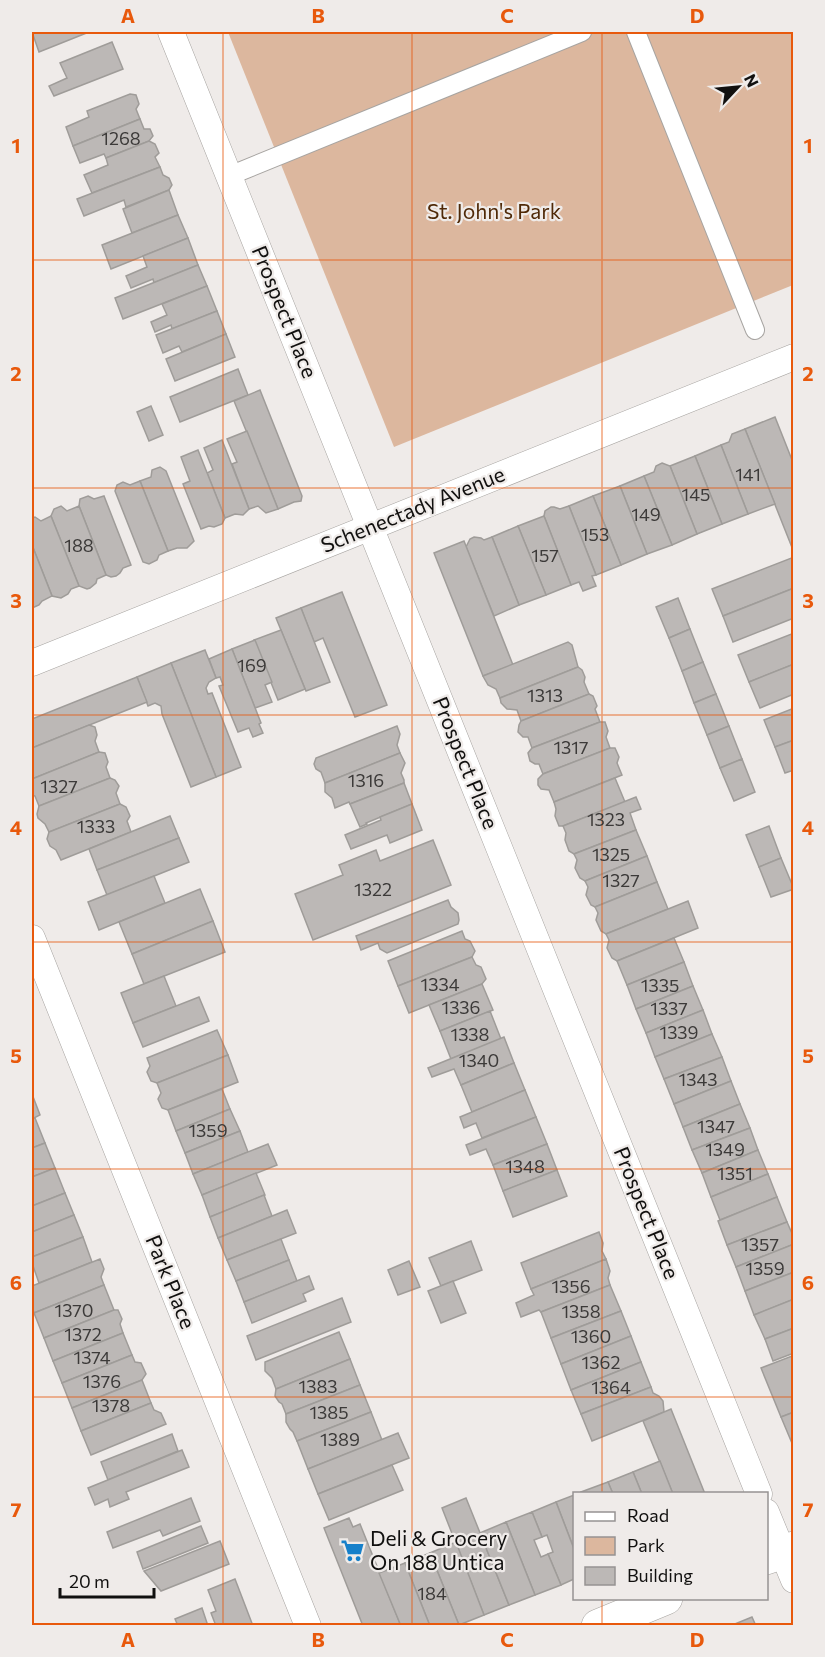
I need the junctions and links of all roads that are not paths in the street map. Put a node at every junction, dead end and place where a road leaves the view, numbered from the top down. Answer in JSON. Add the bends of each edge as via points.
{"nodes":[{"id":1,"x":171,"y":32,"type":"edge"},
{"id":2,"x":582,"y":32,"type":"edge"},
{"id":3,"x":636,"y":32,"type":"edge"},
{"id":4,"x":229,"y":176,"type":"junction"},
{"id":5,"x":755,"y":330,"type":"dead end"},
{"id":6,"x":794,"y":357,"type":"edge"},
{"id":7,"x":370,"y":527,"type":"junction"},
{"id":8,"x":32,"y":663,"type":"edge"},
{"id":9,"x":32,"y":938,"type":"edge"},
{"id":10,"x":758,"y":1492,"type":"edge"},
{"id":11,"x":768,"y":1517,"type":"edge"},
{"id":12,"x":784,"y":1559,"type":"edge"},
{"id":13,"x":663,"y":1600,"type":"edge"},
{"id":14,"x":308,"y":1626,"type":"edge"},
{"id":15,"x":598,"y":1626,"type":"edge"}],
"edges":[{"from":1,"to":4,"type":"street","name":"Prospect Place"},
{"from":2,"to":4,"type":"street"},
{"from":3,"to":5,"type":"street"},
{"from":4,"to":7,"type":"street","name":"Prospect Place"},
{"from":6,"to":7,"type":"street","name":"Schenectady Avenue"},
{"from":7,"to":8,"type":"street","name":"Schenectady Avenue"},
{"from":7,"to":10,"type":"street","name":"Prospect Place"},
{"from":9,"to":14,"type":"street","name":"Park Place"},
{"from":11,"to":12,"type":"street"},
{"from":13,"to":15,"type":"main road"}]}
